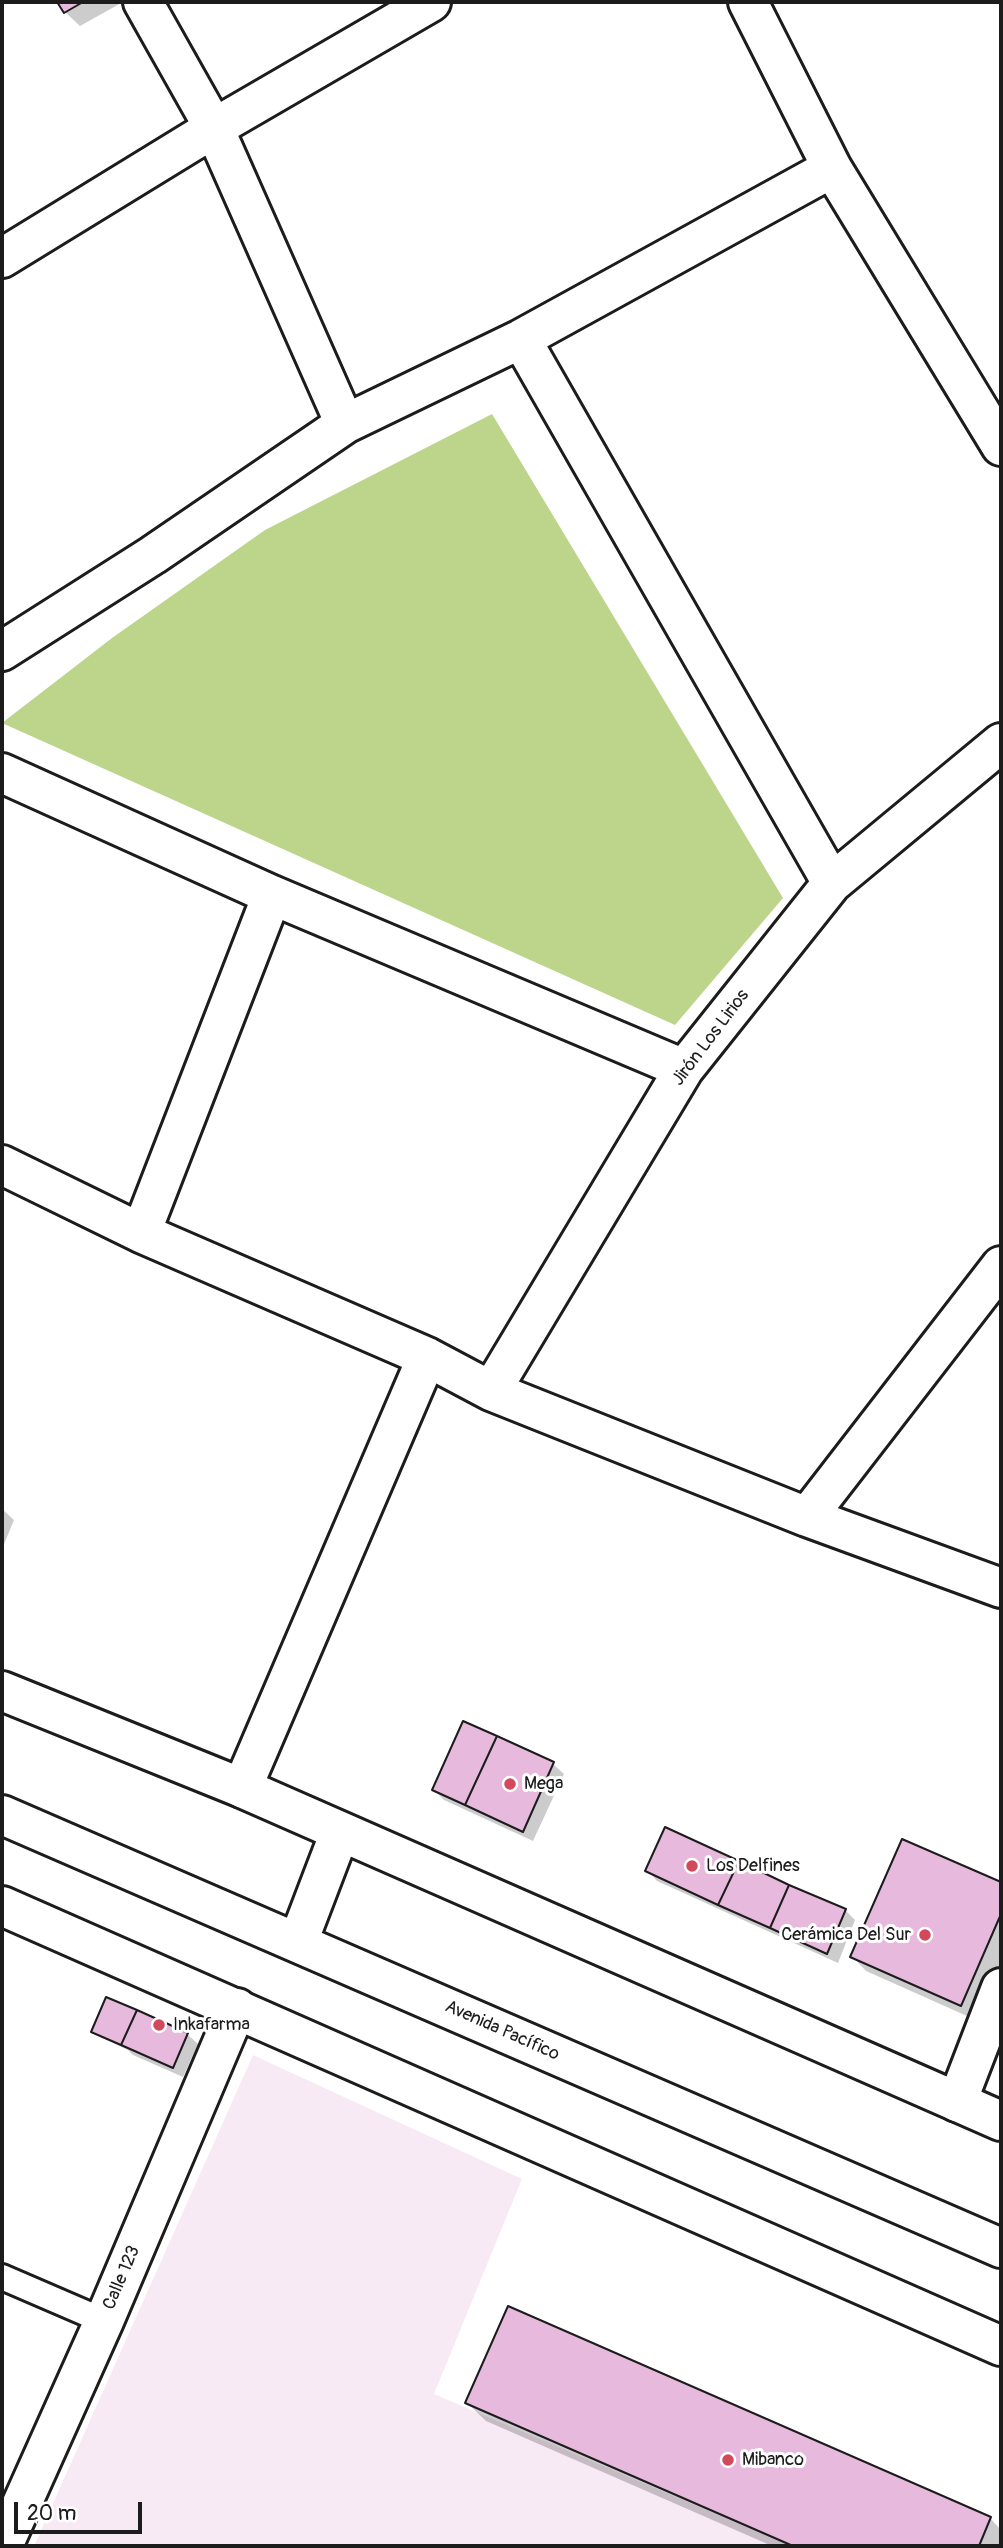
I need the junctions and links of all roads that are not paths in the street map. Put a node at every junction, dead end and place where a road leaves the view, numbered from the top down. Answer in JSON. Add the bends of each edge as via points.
{"nodes":[{"id":1,"x":143,"y":2,"type":"edge"},
{"id":2,"x":431,"y":2,"type":"edge"},
{"id":3,"x":748,"y":2,"type":"edge"},
{"id":4,"x":214,"y":128,"type":"junction"},
{"id":5,"x":832,"y":168,"type":"junction"},
{"id":6,"x":2,"y":258,"type":"edge"},
{"id":7,"x":521,"y":339,"type":"junction"},
{"id":8,"x":345,"y":424,"type":"junction"},
{"id":9,"x":1001,"y":446,"type":"edge"},
{"id":10,"x":2,"y":651,"type":"edge"},
{"id":11,"x":1001,"y":743,"type":"edge"},
{"id":12,"x":2,"y":773,"type":"edge"},
{"id":13,"x":832,"y":883,"type":"junction"},
{"id":14,"x":272,"y":895,"type":"junction"},
{"id":15,"x":684,"y":1069,"type":"junction"},
{"id":16,"x":2,"y":1165,"type":"edge"},
{"id":17,"x":141,"y":1233,"type":"junction"},
{"id":18,"x":1001,"y":1266,"type":"edge"},
{"id":19,"x":427,"y":1357,"type":"junction"},
{"id":20,"x":491,"y":1391,"type":"junction"},
{"id":21,"x":807,"y":1517,"type":"junction"},
{"id":22,"x":1001,"y":1588,"type":"edge"},
{"id":23,"x":2,"y":1691,"type":"edge"},
{"id":24,"x":242,"y":1788,"type":"junction"},
{"id":25,"x":2,"y":1815,"type":"edge"},
{"id":26,"x":340,"y":1832,"type":"junction"},
{"id":27,"x":2,"y":1906,"type":"edge"},
{"id":28,"x":298,"y":1942,"type":"junction"},
{"id":29,"x":1001,"y":1988,"type":"edge"},
{"id":30,"x":237,"y":2008,"type":"junction"},
{"id":31,"x":957,"y":2102,"type":"junction"},
{"id":32,"x":1001,"y":2121,"type":"edge"},
{"id":33,"x":1001,"y":2248,"type":"edge"},
{"id":34,"x":2,"y":2277,"type":"edge"},
{"id":35,"x":104,"y":2321,"type":"junction"},
{"id":36,"x":1001,"y":2346,"type":"edge"},
{"id":37,"x":3,"y":2546,"type":"edge"}],
"edges":[{"from":1,"to":4,"type":"street"},
{"from":2,"to":4,"type":"street"},
{"from":3,"to":5,"type":"street"},
{"from":4,"to":6,"type":"street"},
{"from":4,"to":8,"type":"street"},
{"from":5,"to":7,"type":"street"},
{"from":5,"to":9,"type":"street"},
{"from":7,"to":8,"type":"street"},
{"from":7,"to":13,"type":"street"},
{"from":8,"to":10,"type":"street"},
{"from":11,"to":13,"type":"street","name":"Jirón Los Lirios"},
{"from":12,"to":14,"type":"street"},
{"from":13,"to":15,"type":"street","name":"Jirón Los Lirios"},
{"from":14,"to":15,"type":"street"},
{"from":14,"to":17,"type":"street"},
{"from":15,"to":20,"type":"street","name":"Jirón Los Lirios"},
{"from":16,"to":17,"type":"street"},
{"from":17,"to":19,"type":"street"},
{"from":18,"to":21,"type":"street"},
{"from":19,"to":20,"type":"street"},
{"from":19,"to":24,"type":"street"},
{"from":20,"to":21,"type":"street"},
{"from":21,"to":22,"type":"street"},
{"from":23,"to":24,"type":"street"},
{"from":24,"to":26,"type":"street"},
{"from":25,"to":28,"type":"street","name":"Avenida Pacífico"},
{"from":26,"to":28,"type":"street"},
{"from":26,"to":31,"type":"street"},
{"from":27,"to":30,"type":"street"},
{"from":28,"to":33,"type":"street","name":"Avenida Pacífico"},
{"from":29,"to":31,"type":"street"},
{"from":30,"to":35,"type":"street","name":"Calle 123"},
{"from":30,"to":36,"type":"street"},
{"from":31,"to":32,"type":"street"},
{"from":34,"to":35,"type":"lane"},
{"from":35,"to":37,"type":"street","name":"Calle 123"}]}
